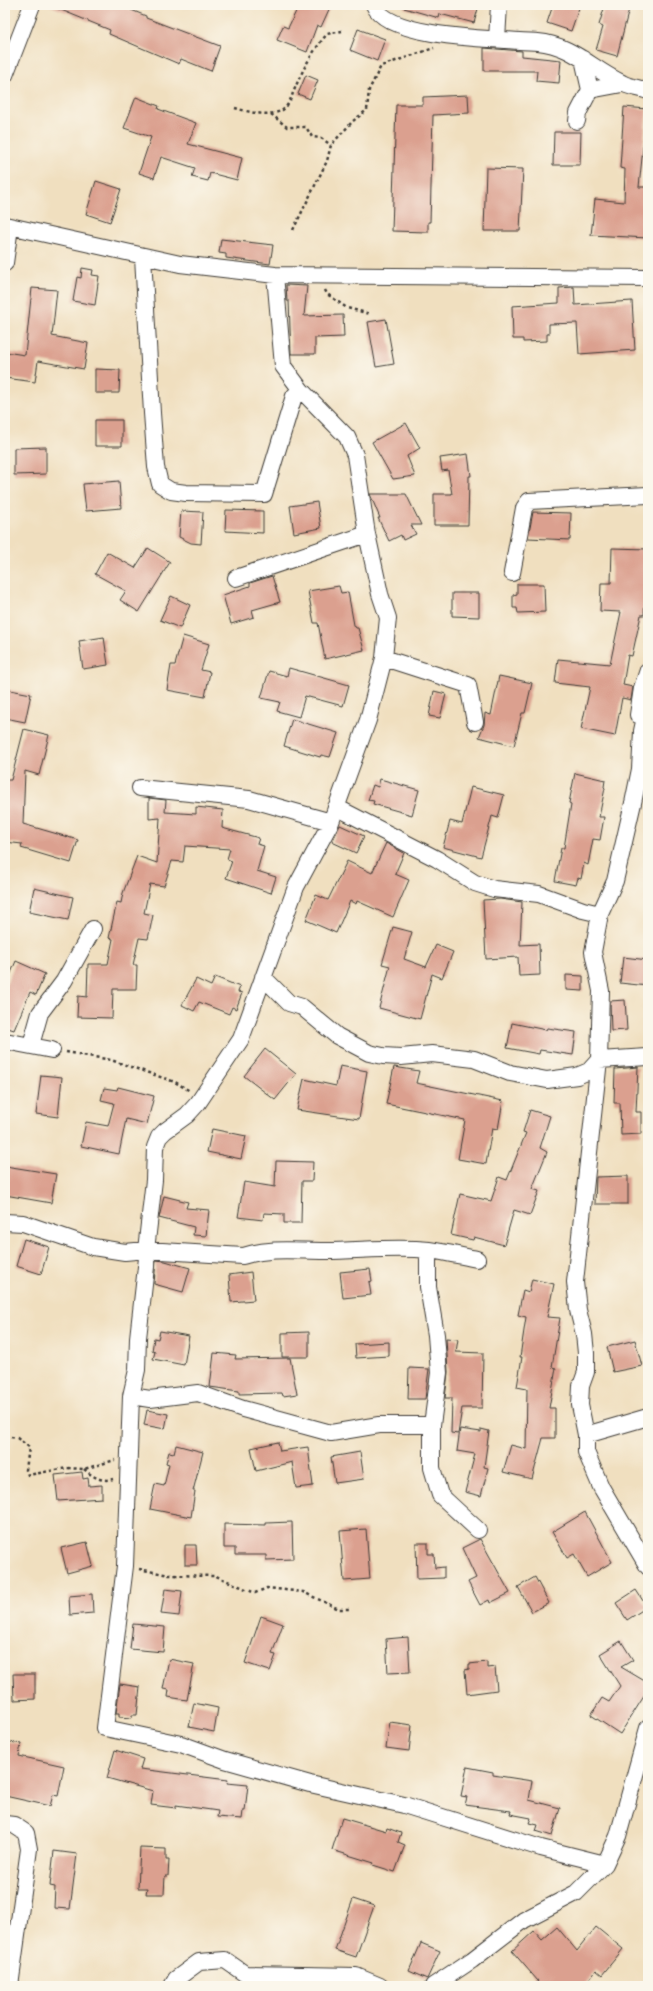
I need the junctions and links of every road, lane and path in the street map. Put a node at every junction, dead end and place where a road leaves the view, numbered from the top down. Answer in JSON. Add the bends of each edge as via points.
{"nodes":[{"id":1,"x":32,"y":5,"type":"edge"},
{"id":2,"x":374,"y":5,"type":"edge"},
{"id":3,"x":499,"y":5,"type":"edge"},
{"id":4,"x":342,"y":31,"type":"dead end"},
{"id":5,"x":449,"y":35,"type":"junction"},
{"id":6,"x":496,"y":39,"type":"junction"},
{"id":7,"x":583,"y":59,"type":"junction"},
{"id":8,"x":5,"y":75,"type":"edge"},
{"id":9,"x":622,"y":84,"type":"junction"},
{"id":10,"x":590,"y":90,"type":"junction"},
{"id":11,"x":648,"y":91,"type":"edge"},
{"id":12,"x":235,"y":108,"type":"dead end"},
{"id":13,"x":271,"y":114,"type":"junction"},
{"id":14,"x":576,"y":121,"type":"dead end"},
{"id":15,"x":331,"y":145,"type":"junction"},
{"id":16,"x":8,"y":226,"type":"edge"},
{"id":17,"x":293,"y":230,"type":"dead end"},
{"id":18,"x":143,"y":257,"type":"junction"},
{"id":19,"x":5,"y":263,"type":"edge"},
{"id":20,"x":275,"y":275,"type":"junction"},
{"id":21,"x":316,"y":276,"type":"junction"},
{"id":22,"x":648,"y":278,"type":"edge"},
{"id":23,"x":370,"y":314,"type":"dead end"},
{"id":24,"x":301,"y":390,"type":"junction"},
{"id":25,"x":648,"y":495,"type":"edge"},
{"id":26,"x":366,"y":534,"type":"junction"},
{"id":27,"x":512,"y":573,"type":"dead end"},
{"id":28,"x":236,"y":578,"type":"dead end"},
{"id":29,"x":384,"y":658,"type":"junction"},
{"id":30,"x":648,"y":670,"type":"edge"},
{"id":31,"x":648,"y":703,"type":"edge"},
{"id":32,"x":475,"y":722,"type":"dead end"},
{"id":33,"x":140,"y":788,"type":"dead end"},
{"id":34,"x":628,"y":790,"type":"dead end"},
{"id":35,"x":333,"y":814,"type":"junction"},
{"id":36,"x":600,"y":914,"type":"junction"},
{"id":37,"x":93,"y":929,"type":"dead end"},
{"id":38,"x":262,"y":977,"type":"junction"},
{"id":39,"x":5,"y":1041,"type":"edge"},
{"id":40,"x":31,"y":1045,"type":"junction"},
{"id":41,"x":52,"y":1050,"type":"joint"},
{"id":42,"x":648,"y":1057,"type":"edge"},
{"id":43,"x":599,"y":1060,"type":"junction"},
{"id":44,"x":198,"y":1103,"type":"junction"},
{"id":45,"x":5,"y":1222,"type":"edge"},
{"id":46,"x":146,"y":1250,"type":"junction"},
{"id":47,"x":428,"y":1250,"type":"junction"},
{"id":48,"x":477,"y":1259,"type":"dead end"},
{"id":49,"x":130,"y":1396,"type":"junction"},
{"id":50,"x":648,"y":1417,"type":"edge"},
{"id":51,"x":432,"y":1425,"type":"junction"},
{"id":52,"x":586,"y":1435,"type":"junction"},
{"id":53,"x":5,"y":1436,"type":"edge"},
{"id":54,"x":128,"y":1455,"type":"junction"},
{"id":55,"x":84,"y":1469,"type":"junction"},
{"id":56,"x":128,"y":1475,"type":"junction"},
{"id":57,"x":478,"y":1530,"type":"dead end"},
{"id":58,"x":125,"y":1566,"type":"junction"},
{"id":59,"x":648,"y":1567,"type":"edge"},
{"id":60,"x":349,"y":1609,"type":"dead end"},
{"id":61,"x":648,"y":1728,"type":"edge"},
{"id":62,"x":5,"y":1824,"type":"edge"},
{"id":63,"x":605,"y":1864,"type":"junction"},
{"id":64,"x":10,"y":1986,"type":"edge"},
{"id":65,"x":172,"y":1986,"type":"edge"},
{"id":66,"x":380,"y":1986,"type":"edge"},
{"id":67,"x":433,"y":1986,"type":"edge"}],
"edges":[{"from":1,"to":8,"type":"street"},
{"from":2,"to":5,"type":"street","via":[[379,14],[406,28]]},
{"from":3,"to":6,"type":"street"},
{"from":4,"to":13,"type":"path","via":[[327,34],[312,51],[283,110]]},
{"from":5,"to":6,"type":"street"},
{"from":5,"to":15,"type":"path","via":[[438,46],[381,66],[369,90],[367,110]]},
{"from":6,"to":7,"type":"street","via":[[540,42],[567,49]]},
{"from":7,"to":9,"type":"street"},
{"from":7,"to":10,"type":"street"},
{"from":9,"to":10,"type":"street"},
{"from":9,"to":11,"type":"street"},
{"from":10,"to":14,"type":"street"},
{"from":12,"to":13,"type":"path"},
{"from":13,"to":15,"type":"path","via":[[287,127],[306,127],[312,137],[321,138]]},
{"from":15,"to":17,"type":"path","via":[[327,161]]},
{"from":16,"to":18,"type":"street"},
{"from":16,"to":19,"type":"street"},
{"from":18,"to":20,"type":"street"},
{"from":18,"to":24,"type":"street","via":[[156,467],[160,484],[171,491],[186,493],[264,494],[294,396]]},
{"from":20,"to":21,"type":"street"},
{"from":20,"to":24,"type":"street","via":[[283,366]]},
{"from":21,"to":22,"type":"street"},
{"from":21,"to":23,"type":"path","via":[[327,294],[347,308]]},
{"from":24,"to":26,"type":"street","via":[[347,437],[355,455]]},
{"from":25,"to":27,"type":"street","via":[[528,501],[524,508]]},
{"from":26,"to":28,"type":"street"},
{"from":26,"to":29,"type":"street","via":[[388,618]]},
{"from":29,"to":32,"type":"street","via":[[468,685]]},
{"from":29,"to":35,"type":"street","via":[[368,720]]},
{"from":30,"to":34,"type":"street","via":[[642,688]]},
{"from":31,"to":36,"type":"street","via":[[633,802],[615,881]]},
{"from":33,"to":35,"type":"street","via":[[249,799]]},
{"from":35,"to":36,"type":"street","via":[[437,858],[475,883],[494,889],[539,894]]},
{"from":35,"to":38,"type":"street","via":[[296,887]]},
{"from":36,"to":43,"type":"street","via":[[592,952],[601,991]]},
{"from":37,"to":40,"type":"street","via":[[64,981],[40,1013]]},
{"from":38,"to":43,"type":"street","via":[[289,1003],[302,1007],[337,1036],[370,1053],[401,1057],[432,1054],[474,1059],[510,1074],[547,1080],[577,1076],[589,1071]]},
{"from":38,"to":44,"type":"street","via":[[241,1039]]},
{"from":39,"to":40,"type":"street"},
{"from":40,"to":41,"type":"street"},
{"from":41,"to":44,"type":"path","via":[[111,1060],[176,1082],[189,1089]]},
{"from":42,"to":43,"type":"street"},
{"from":43,"to":52,"type":"street","via":[[575,1282],[586,1353],[586,1372],[580,1386],[580,1405]]},
{"from":44,"to":46,"type":"street","via":[[187,1115],[165,1131],[155,1146],[154,1188]]},
{"from":45,"to":46,"type":"street","via":[[23,1223],[93,1247],[125,1252]]},
{"from":46,"to":47,"type":"street","via":[[244,1256],[283,1249]]},
{"from":46,"to":49,"type":"street","via":[[148,1258],[138,1338],[137,1370]]},
{"from":47,"to":48,"type":"street"},
{"from":47,"to":51,"type":"street","via":[[428,1287],[439,1373]]},
{"from":49,"to":51,"type":"street","via":[[150,1398],[198,1393],[243,1409],[331,1433],[379,1425]]},
{"from":49,"to":54,"type":"street"},
{"from":50,"to":52,"type":"street"},
{"from":51,"to":57,"type":"street","via":[[432,1468],[440,1495]]},
{"from":52,"to":59,"type":"street","via":[[586,1452],[594,1473]]},
{"from":53,"to":55,"type":"path","via":[[17,1438],[29,1447],[26,1470],[28,1475],[67,1468]]},
{"from":54,"to":55,"type":"path"},
{"from":54,"to":56,"type":"street"},
{"from":55,"to":56,"type":"path","via":[[93,1477],[105,1481]]},
{"from":56,"to":58,"type":"street"},
{"from":58,"to":60,"type":"path","via":[[169,1574],[216,1576],[255,1593],[268,1588],[303,1592],[339,1609]]},
{"from":58,"to":63,"type":"street","via":[[105,1728],[181,1744],[225,1760],[310,1784],[404,1805],[541,1848]]},
{"from":61,"to":63,"type":"street","via":[[618,1836]]},
{"from":62,"to":64,"type":"street","via":[[14,1825],[26,1833],[29,1849]]},
{"from":63,"to":67,"type":"street","via":[[576,1893],[524,1920]]},
{"from":65,"to":66,"type":"street","via":[[176,1979],[199,1962],[225,1960],[245,1974],[356,1976]]}]}
